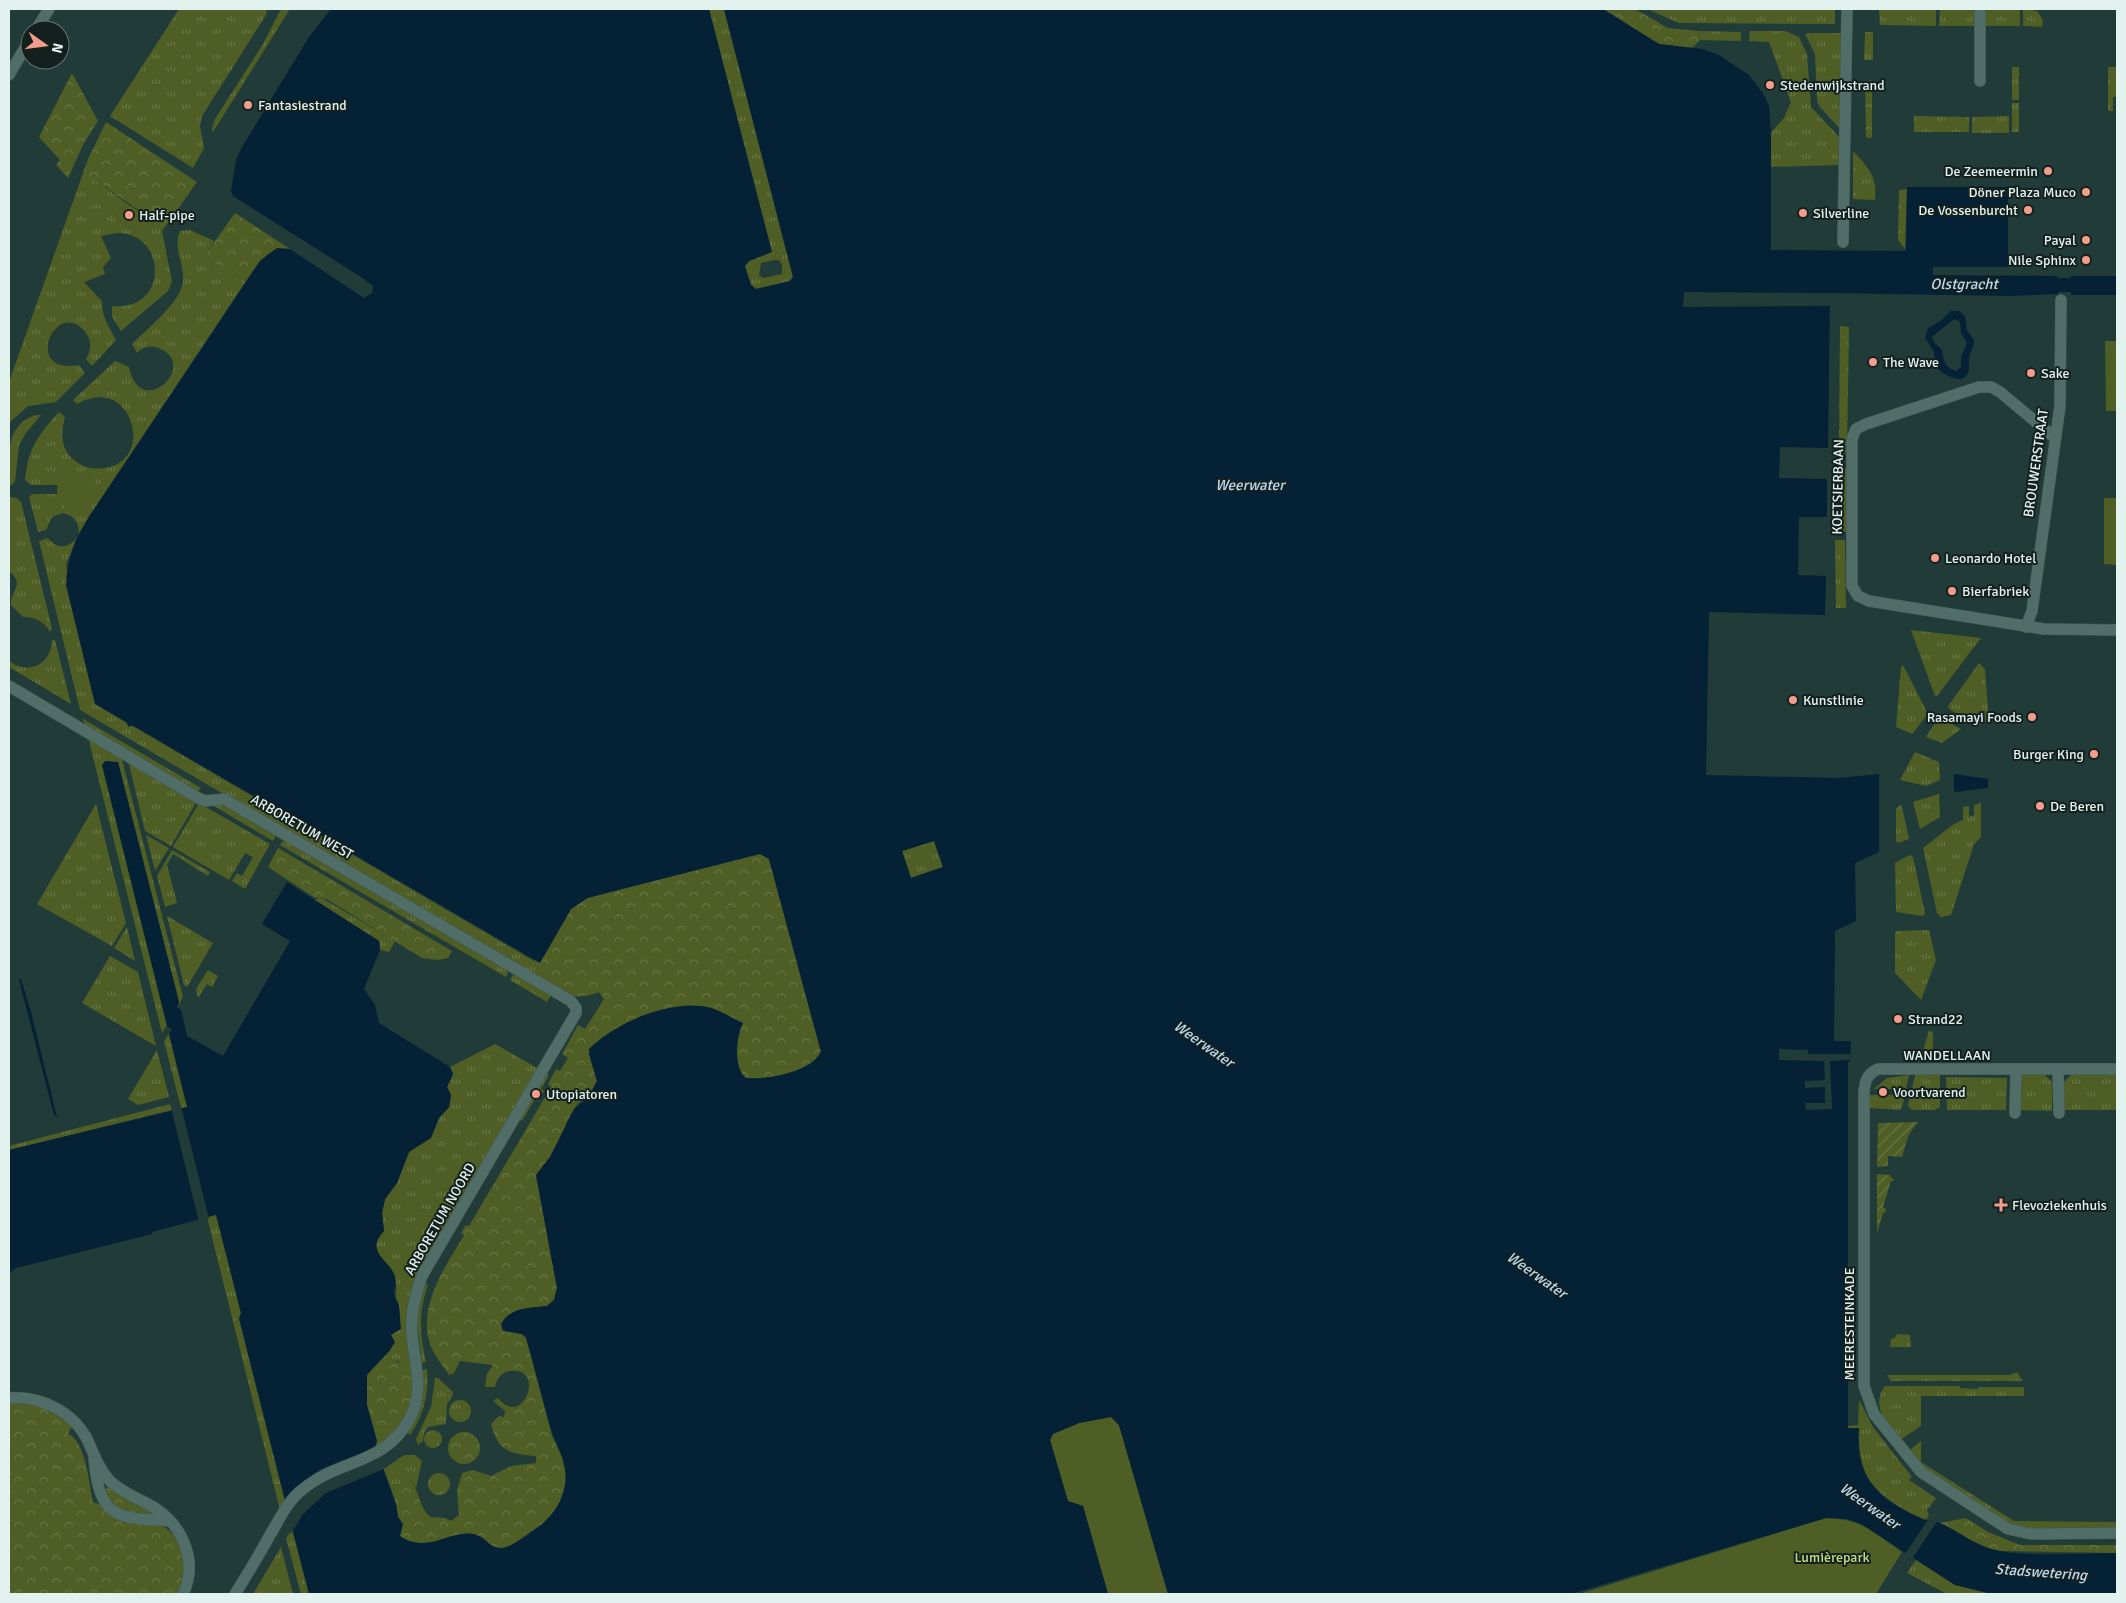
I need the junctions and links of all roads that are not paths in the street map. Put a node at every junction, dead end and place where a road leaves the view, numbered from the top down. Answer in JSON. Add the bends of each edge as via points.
{"nodes":[{"id":1,"x":50,"y":9,"type":"edge"},
{"id":2,"x":1847,"y":9,"type":"edge"},
{"id":3,"x":1980,"y":9,"type":"edge"},
{"id":4,"x":43,"y":20,"type":"edge"},
{"id":5,"x":20,"y":56,"type":"edge"},
{"id":6,"x":9,"y":75,"type":"edge"},
{"id":7,"x":1980,"y":81,"type":"dead end"},
{"id":8,"x":1843,"y":242,"type":"dead end"},
{"id":9,"x":2061,"y":300,"type":"dead end"},
{"id":10,"x":2054,"y":437,"type":"junction"},
{"id":11,"x":2026,"y":627,"type":"junction"},
{"id":12,"x":2117,"y":630,"type":"edge"},
{"id":13,"x":9,"y":686,"type":"edge"},
{"id":14,"x":576,"y":1008,"type":"joint"},
{"id":15,"x":1878,"y":1069,"type":"joint"},
{"id":16,"x":2117,"y":1069,"type":"edge"},
{"id":17,"x":2016,"y":1070,"type":"junction"},
{"id":18,"x":2058,"y":1070,"type":"junction"},
{"id":19,"x":2015,"y":1113,"type":"dead end"},
{"id":20,"x":2059,"y":1113,"type":"dead end"},
{"id":21,"x":9,"y":1398,"type":"edge"},
{"id":22,"x":94,"y":1458,"type":"junction"},
{"id":23,"x":169,"y":1521,"type":"junction"},
{"id":24,"x":2117,"y":1533,"type":"edge"},
{"id":25,"x":182,"y":1594,"type":"edge"},
{"id":26,"x":235,"y":1594,"type":"edge"}],
"edges":[{"from":1,"to":4,"type":"street"},
{"from":2,"to":8,"type":"street"},
{"from":3,"to":7,"type":"street"},
{"from":5,"to":6,"type":"street"},
{"from":9,"to":10,"type":"street","name":"BROUWERSTRAAT","via":[[2060,406]]},
{"from":10,"to":11,"type":"street","name":"BROUWERSTRAAT","via":[[2032,611]]},
{"from":10,"to":11,"type":"street","name":"KOETSIERBAAN","via":[[2000,392],[1992,387],[1979,387],[1866,424],[1856,429],[1852,439],[1852,586],[1858,596],[1869,601]]},
{"from":11,"to":12,"type":"street","name":"KOETSIERBAAN"},
{"from":13,"to":14,"type":"street","name":"ARBORETUM WEST","via":[[200,799],[224,799],[572,1001]]},
{"from":14,"to":26,"type":"street","name":"ARBORETUM NOORD","via":[[545,1067],[422,1276],[412,1315],[419,1378],[417,1399],[409,1420],[391,1443],[375,1455],[332,1470],[301,1490],[282,1514]]},
{"from":15,"to":17,"type":"street","name":"WANDELLAAN"},
{"from":15,"to":24,"type":"street","name":"MEERESTEINKADE","via":[[1868,1076],[1864,1092],[1864,1386],[1874,1414],[1921,1472],[2008,1529],[2031,1534]]},
{"from":16,"to":18,"type":"street","name":"WANDELLAAN"},
{"from":17,"to":18,"type":"street","name":"WANDELLAAN"},
{"from":17,"to":19,"type":"street"},
{"from":18,"to":20,"type":"street"},
{"from":21,"to":22,"type":"street","via":[[41,1401],[66,1414],[87,1440]]},
{"from":22,"to":23,"type":"street","via":[[109,1480]]},
{"from":22,"to":23,"type":"street","via":[[100,1496],[110,1510],[131,1519]]},
{"from":23,"to":25,"type":"street","via":[[180,1533],[188,1555],[189,1578]]}]}
